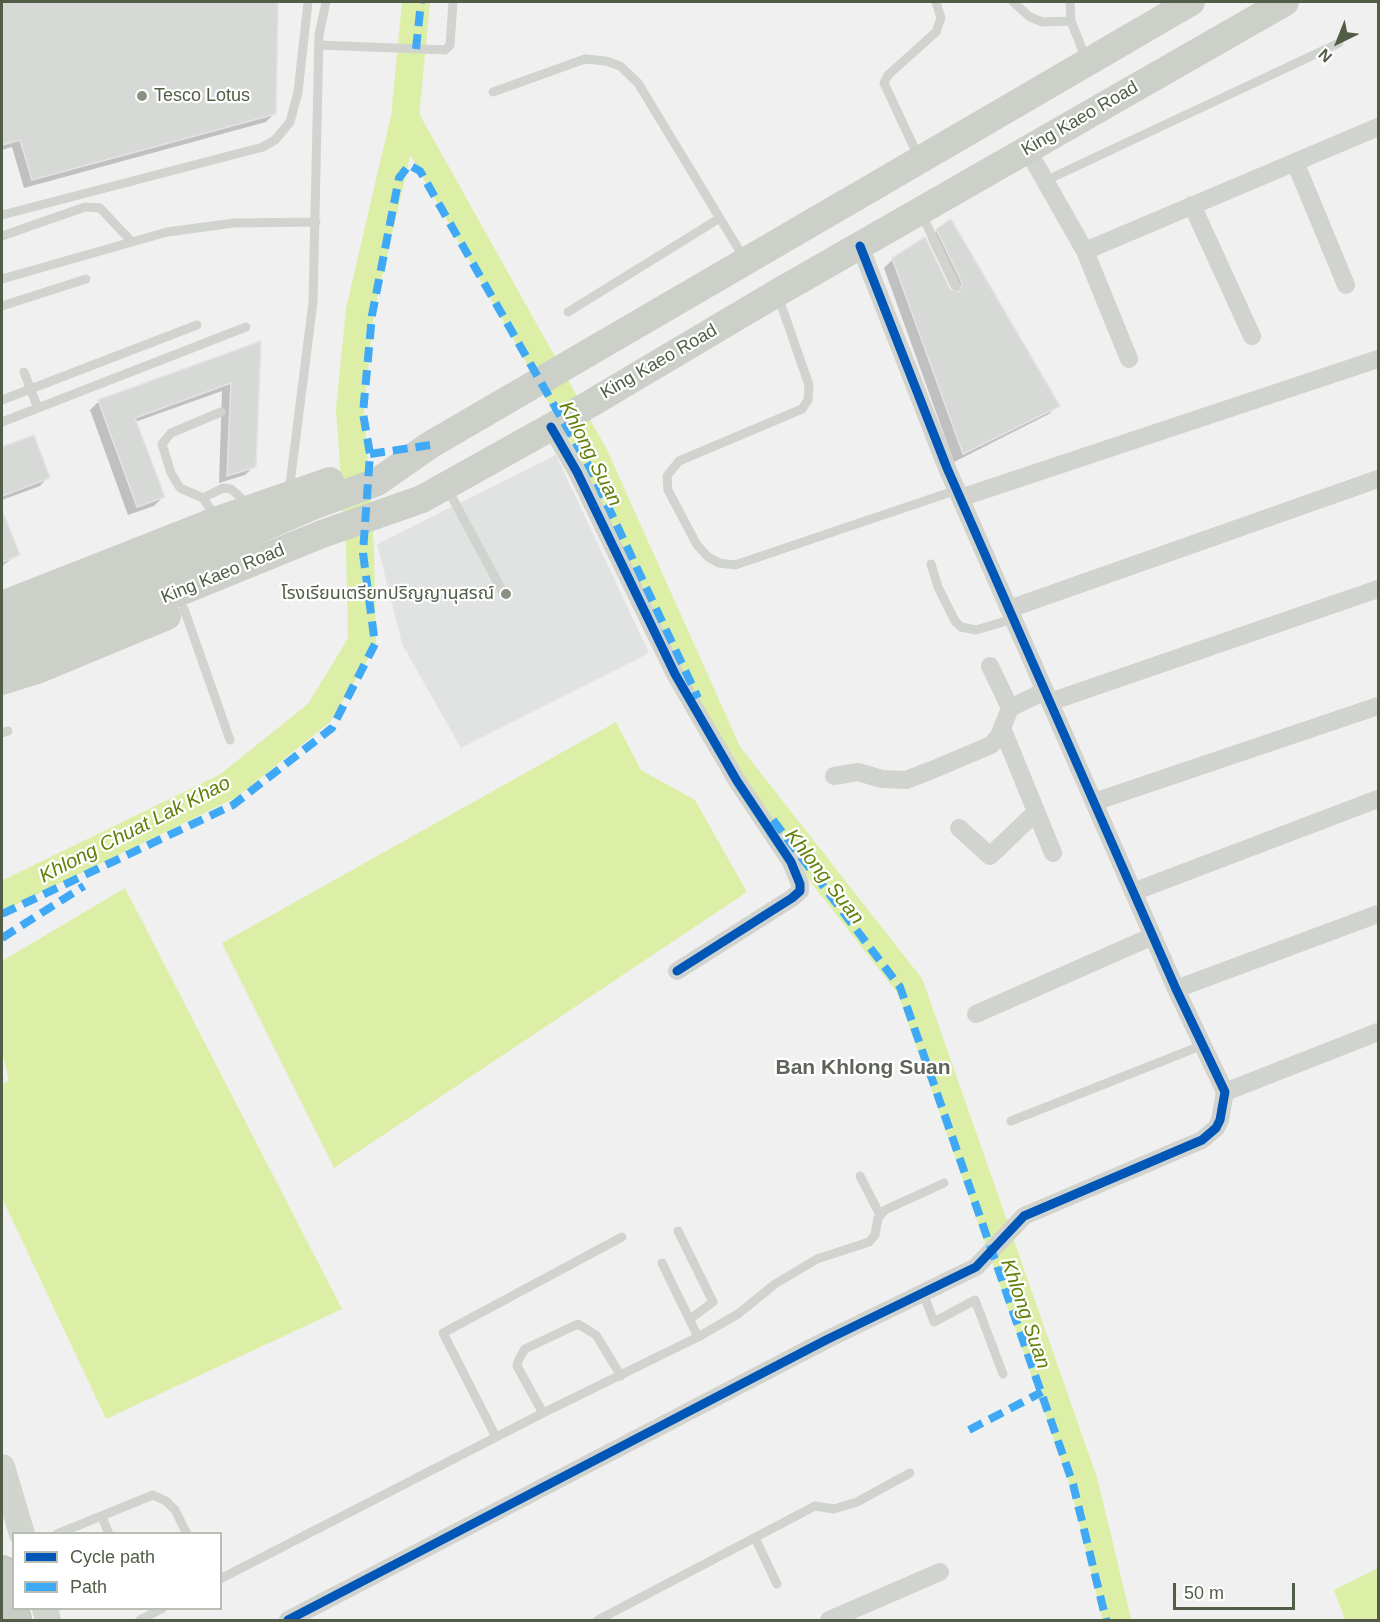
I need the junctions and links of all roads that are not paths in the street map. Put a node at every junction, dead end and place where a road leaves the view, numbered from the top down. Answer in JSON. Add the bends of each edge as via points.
{"nodes":[{"id":1,"x":308,"y":2,"type":"edge"},
{"id":2,"x":326,"y":2,"type":"edge"},
{"id":3,"x":453,"y":2,"type":"edge"},
{"id":4,"x":936,"y":2,"type":"edge"},
{"id":5,"x":1013,"y":2,"type":"edge"},
{"id":6,"x":1070,"y":2,"type":"edge"},
{"id":7,"x":1191,"y":2,"type":"edge"},
{"id":8,"x":1285,"y":2,"type":"edge"},
{"id":9,"x":1071,"y":21,"type":"junction"},
{"id":10,"x":1339,"y":44,"type":"dead end"},
{"id":11,"x":319,"y":45,"type":"junction"},
{"id":12,"x":1087,"y":62,"type":"junction"},
{"id":13,"x":493,"y":92,"type":"dead end"},
{"id":14,"x":1378,"y":127,"type":"edge"},
{"id":15,"x":1027,"y":149,"type":"junction"},
{"id":16,"x":920,"y":160,"type":"junction"},
{"id":17,"x":1295,"y":162,"type":"junction"},
{"id":18,"x":1045,"y":181,"type":"junction"},
{"id":19,"x":1192,"y":205,"type":"junction"},
{"id":20,"x":920,"y":211,"type":"junction"},
{"id":21,"x":2,"y":215,"type":"edge"},
{"id":22,"x":720,"y":218,"type":"junction"},
{"id":23,"x":316,"y":222,"type":"junction"},
{"id":24,"x":2,"y":236,"type":"edge"},
{"id":25,"x":132,"y":242,"type":"junction"},
{"id":26,"x":860,"y":246,"type":"junction"},
{"id":27,"x":1084,"y":251,"type":"junction"},
{"id":28,"x":747,"y":262,"type":"junction"},
{"id":29,"x":2,"y":279,"type":"edge"},
{"id":30,"x":86,"y":279,"type":"dead end"},
{"id":31,"x":1346,"y":285,"type":"dead end"},
{"id":32,"x":956,"y":286,"type":"dead end"},
{"id":33,"x":777,"y":293,"type":"junction"},
{"id":34,"x":2,"y":306,"type":"edge"},
{"id":35,"x":568,"y":312,"type":"dead end"},
{"id":36,"x":197,"y":325,"type":"dead end"},
{"id":37,"x":246,"y":327,"type":"dead end"},
{"id":38,"x":1252,"y":336,"type":"dead end"},
{"id":39,"x":1129,"y":359,"type":"dead end"},
{"id":40,"x":1378,"y":359,"type":"edge"},
{"id":41,"x":24,"y":372,"type":"dead end"},
{"id":42,"x":30,"y":389,"type":"junction"},
{"id":43,"x":2,"y":400,"type":"edge"},
{"id":44,"x":38,"y":408,"type":"junction"},
{"id":45,"x":221,"y":412,"type":"dead end"},
{"id":46,"x":2,"y":422,"type":"edge"},
{"id":47,"x":553,"y":426,"type":"junction"},
{"id":48,"x":1378,"y":479,"type":"edge"},
{"id":49,"x":434,"y":492,"type":"junction"},
{"id":50,"x":959,"y":494,"type":"junction"},
{"id":51,"x":305,"y":495,"type":"junction"},
{"id":52,"x":210,"y":509,"type":"junction"},
{"id":53,"x":931,"y":564,"type":"dead end"},
{"id":54,"x":1378,"y":589,"type":"edge"},
{"id":55,"x":165,"y":595,"type":"junction"},
{"id":56,"x":505,"y":596,"type":"dead end"},
{"id":57,"x":2,"y":606,"type":"edge"},
{"id":58,"x":1011,"y":614,"type":"junction"},
{"id":59,"x":2,"y":630,"type":"edge"},
{"id":60,"x":2,"y":656,"type":"edge"},
{"id":61,"x":990,"y":666,"type":"dead end"},
{"id":62,"x":2,"y":681,"type":"edge"},
{"id":63,"x":1048,"y":697,"type":"junction"},
{"id":64,"x":1378,"y":706,"type":"edge"},
{"id":65,"x":1010,"y":708,"type":"junction"},
{"id":66,"x":1002,"y":728,"type":"junction"},
{"id":67,"x":230,"y":740,"type":"dead end"},
{"id":68,"x":834,"y":776,"type":"dead end"},
{"id":69,"x":1378,"y":799,"type":"edge"},
{"id":70,"x":1094,"y":802,"type":"junction"},
{"id":71,"x":1036,"y":812,"type":"junction"},
{"id":72,"x":959,"y":828,"type":"dead end"},
{"id":73,"x":1053,"y":853,"type":"dead end"},
{"id":74,"x":1133,"y":892,"type":"junction"},
{"id":75,"x":1378,"y":914,"type":"edge"},
{"id":76,"x":1153,"y":936,"type":"junction"},
{"id":77,"x":677,"y":971,"type":"dead end"},
{"id":78,"x":1176,"y":989,"type":"junction"},
{"id":79,"x":976,"y":1014,"type":"dead end"},
{"id":80,"x":1378,"y":1032,"type":"edge"},
{"id":81,"x":1203,"y":1045,"type":"junction"},
{"id":82,"x":1226,"y":1092,"type":"junction"},
{"id":83,"x":1011,"y":1121,"type":"dead end"},
{"id":84,"x":860,"y":1176,"type":"dead end"},
{"id":85,"x":944,"y":1184,"type":"dead end"},
{"id":86,"x":880,"y":1215,"type":"junction"},
{"id":87,"x":678,"y":1231,"type":"dead end"},
{"id":88,"x":622,"y":1237,"type":"dead end"},
{"id":89,"x":662,"y":1263,"type":"dead end"},
{"id":90,"x":923,"y":1293,"type":"junction"},
{"id":91,"x":690,"y":1319,"type":"junction"},
{"id":92,"x":698,"y":1337,"type":"junction"},
{"id":93,"x":1003,"y":1374,"type":"dead end"},
{"id":94,"x":621,"y":1376,"type":"junction"},
{"id":95,"x":543,"y":1413,"type":"junction"},
{"id":96,"x":496,"y":1437,"type":"junction"},
{"id":97,"x":2,"y":1467,"type":"edge"},
{"id":98,"x":910,"y":1473,"type":"dead end"},
{"id":99,"x":102,"y":1517,"type":"junction"},
{"id":100,"x":22,"y":1532,"type":"edge"},
{"id":101,"x":60,"y":1532,"type":"edge"},
{"id":102,"x":109,"y":1532,"type":"edge"},
{"id":103,"x":186,"y":1532,"type":"edge"},
{"id":104,"x":755,"y":1538,"type":"junction"},
{"id":105,"x":2,"y":1571,"type":"edge"},
{"id":106,"x":940,"y":1572,"type":"dead end"},
{"id":107,"x":222,"y":1578,"type":"edge"},
{"id":108,"x":777,"y":1584,"type":"dead end"},
{"id":109,"x":12,"y":1606,"type":"edge"},
{"id":110,"x":159,"y":1610,"type":"edge"},
{"id":111,"x":140,"y":1620,"type":"edge"},
{"id":112,"x":288,"y":1620,"type":"edge"},
{"id":113,"x":598,"y":1620,"type":"edge"},
{"id":114,"x":830,"y":1620,"type":"edge"}],
"edges":[{"from":1,"to":21,"type":"lane","via":[[298,92],[290,122],[275,140],[263,147]]},
{"from":2,"to":11,"type":"lane"},
{"from":3,"to":11,"type":"lane","via":[[450,45],[445,50]]},
{"from":4,"to":16,"type":"lane","via":[[941,18],[936,32],[884,83]]},
{"from":5,"to":9,"type":"lane","via":[[1042,22]]},
{"from":6,"to":9,"type":"lane"},
{"from":7,"to":12,"type":"main road","via":[[1163,12]]},
{"from":8,"to":15,"type":"main road","name":"King Kaeo Road"},
{"from":9,"to":12,"type":"lane"},
{"from":10,"to":18,"type":"lane"},
{"from":11,"to":23,"type":"lane"},
{"from":12,"to":16,"type":"main road"},
{"from":13,"to":22,"type":"lane","via":[[585,59],[620,66],[638,83]]},
{"from":14,"to":17,"type":"street"},
{"from":15,"to":18,"type":"street"},
{"from":15,"to":20,"type":"main road","name":"King Kaeo Road"},
{"from":16,"to":28,"type":"main road"},
{"from":17,"to":19,"type":"street"},
{"from":17,"to":31,"type":"street"},
{"from":18,"to":27,"type":"street"},
{"from":19,"to":27,"type":"street"},
{"from":19,"to":38,"type":"street"},
{"from":20,"to":26,"type":"main road","name":"King Kaeo Road"},
{"from":20,"to":32,"type":"lane"},
{"from":22,"to":28,"type":"lane"},
{"from":22,"to":35,"type":"lane"},
{"from":23,"to":25,"type":"lane","via":[[234,223],[167,232]]},
{"from":23,"to":51,"type":"lane"},
{"from":24,"to":25,"type":"lane","via":[[85,207],[100,208]]},
{"from":25,"to":29,"type":"lane"},
{"from":26,"to":33,"type":"main road","name":"King Kaeo Road"},
{"from":26,"to":50,"type":"street"},
{"from":27,"to":39,"type":"street"},
{"from":28,"to":51,"type":"main road","via":[[381,472]]},
{"from":30,"to":34,"type":"lane"},
{"from":33,"to":47,"type":"main road","name":"King Kaeo Road"},
{"from":33,"to":50,"type":"lane","via":[[809,385],[808,400],[802,408],[679,461],[672,468],[667,476],[668,490],[703,551],[719,563],[735,565]]},
{"from":36,"to":42,"type":"lane"},
{"from":37,"to":44,"type":"lane"},
{"from":40,"to":50,"type":"street"},
{"from":41,"to":42,"type":"lane"},
{"from":42,"to":43,"type":"lane"},
{"from":42,"to":44,"type":"lane"},
{"from":44,"to":46,"type":"lane"},
{"from":45,"to":52,"type":"lane","via":[[171,433],[162,444],[180,488]]},
{"from":47,"to":49,"type":"main road","name":"King Kaeo Road"},
{"from":47,"to":77,"type":"street","via":[[675,674],[737,781],[791,862],[800,884],[800,891],[792,898]]},
{"from":48,"to":58,"type":"street"},
{"from":49,"to":55,"type":"main road","name":"King Kaeo Road","via":[[385,520],[325,543]]},
{"from":49,"to":56,"type":"lane"},
{"from":50,"to":58,"type":"street"},
{"from":51,"to":52,"type":"main road","via":[[252,507]]},
{"from":51,"to":55,"type":"main road","name":"King Kaeo Road"},
{"from":52,"to":57,"type":"main road"},
{"from":53,"to":58,"type":"lane","via":[[938,587],[961,627],[976,630]]},
{"from":54,"to":63,"type":"street"},
{"from":55,"to":59,"type":"main road","name":"King Kaeo Road"},
{"from":55,"to":60,"type":"main road","name":"King Kaeo Road"},
{"from":55,"to":62,"type":"main road","via":[[37,670]]},
{"from":55,"to":67,"type":"lane"},
{"from":58,"to":63,"type":"street"},
{"from":61,"to":65,"type":"street"},
{"from":63,"to":65,"type":"street"},
{"from":63,"to":70,"type":"street"},
{"from":64,"to":70,"type":"street"},
{"from":65,"to":66,"type":"street"},
{"from":66,"to":68,"type":"street","via":[[991,745],[906,780],[858,772]]},
{"from":66,"to":71,"type":"street"},
{"from":69,"to":74,"type":"street"},
{"from":70,"to":74,"type":"street"},
{"from":71,"to":72,"type":"street","via":[[990,856]]},
{"from":71,"to":73,"type":"street"},
{"from":74,"to":76,"type":"street"},
{"from":75,"to":78,"type":"street"},
{"from":76,"to":78,"type":"street"},
{"from":76,"to":79,"type":"street"},
{"from":78,"to":81,"type":"street"},
{"from":80,"to":82,"type":"street"},
{"from":81,"to":82,"type":"street"},
{"from":81,"to":83,"type":"lane"},
{"from":82,"to":90,"type":"street","via":[[1216,1128],[1202,1140],[1024,1216],[976,1267]]},
{"from":84,"to":86,"type":"lane"},
{"from":85,"to":86,"type":"lane"},
{"from":86,"to":92,"type":"lane","via":[[869,1242],[818,1259]]},
{"from":87,"to":91,"type":"lane","via":[[712,1302]]},
{"from":88,"to":96,"type":"lane","via":[[442,1333]]},
{"from":89,"to":91,"type":"lane"},
{"from":90,"to":93,"type":"lane","via":[[934,1322],[975,1300]]},
{"from":90,"to":112,"type":"street"},
{"from":91,"to":92,"type":"lane"},
{"from":92,"to":94,"type":"lane"},
{"from":94,"to":95,"type":"lane"},
{"from":94,"to":95,"type":"lane","via":[[596,1335],[578,1324],[525,1349],[517,1366]]},
{"from":95,"to":96,"type":"lane"},
{"from":96,"to":107,"type":"lane"},
{"from":97,"to":100,"type":"main road"},
{"from":98,"to":104,"type":"lane","via":[[857,1502],[834,1509],[815,1506]]},
{"from":99,"to":101,"type":"lane"},
{"from":99,"to":102,"type":"lane"},
{"from":99,"to":103,"type":"lane","via":[[153,1495],[175,1510]]},
{"from":104,"to":108,"type":"lane"},
{"from":104,"to":113,"type":"lane"},
{"from":105,"to":109,"type":"highway"},
{"from":106,"to":114,"type":"street"},
{"from":110,"to":111,"type":"lane"}]}
